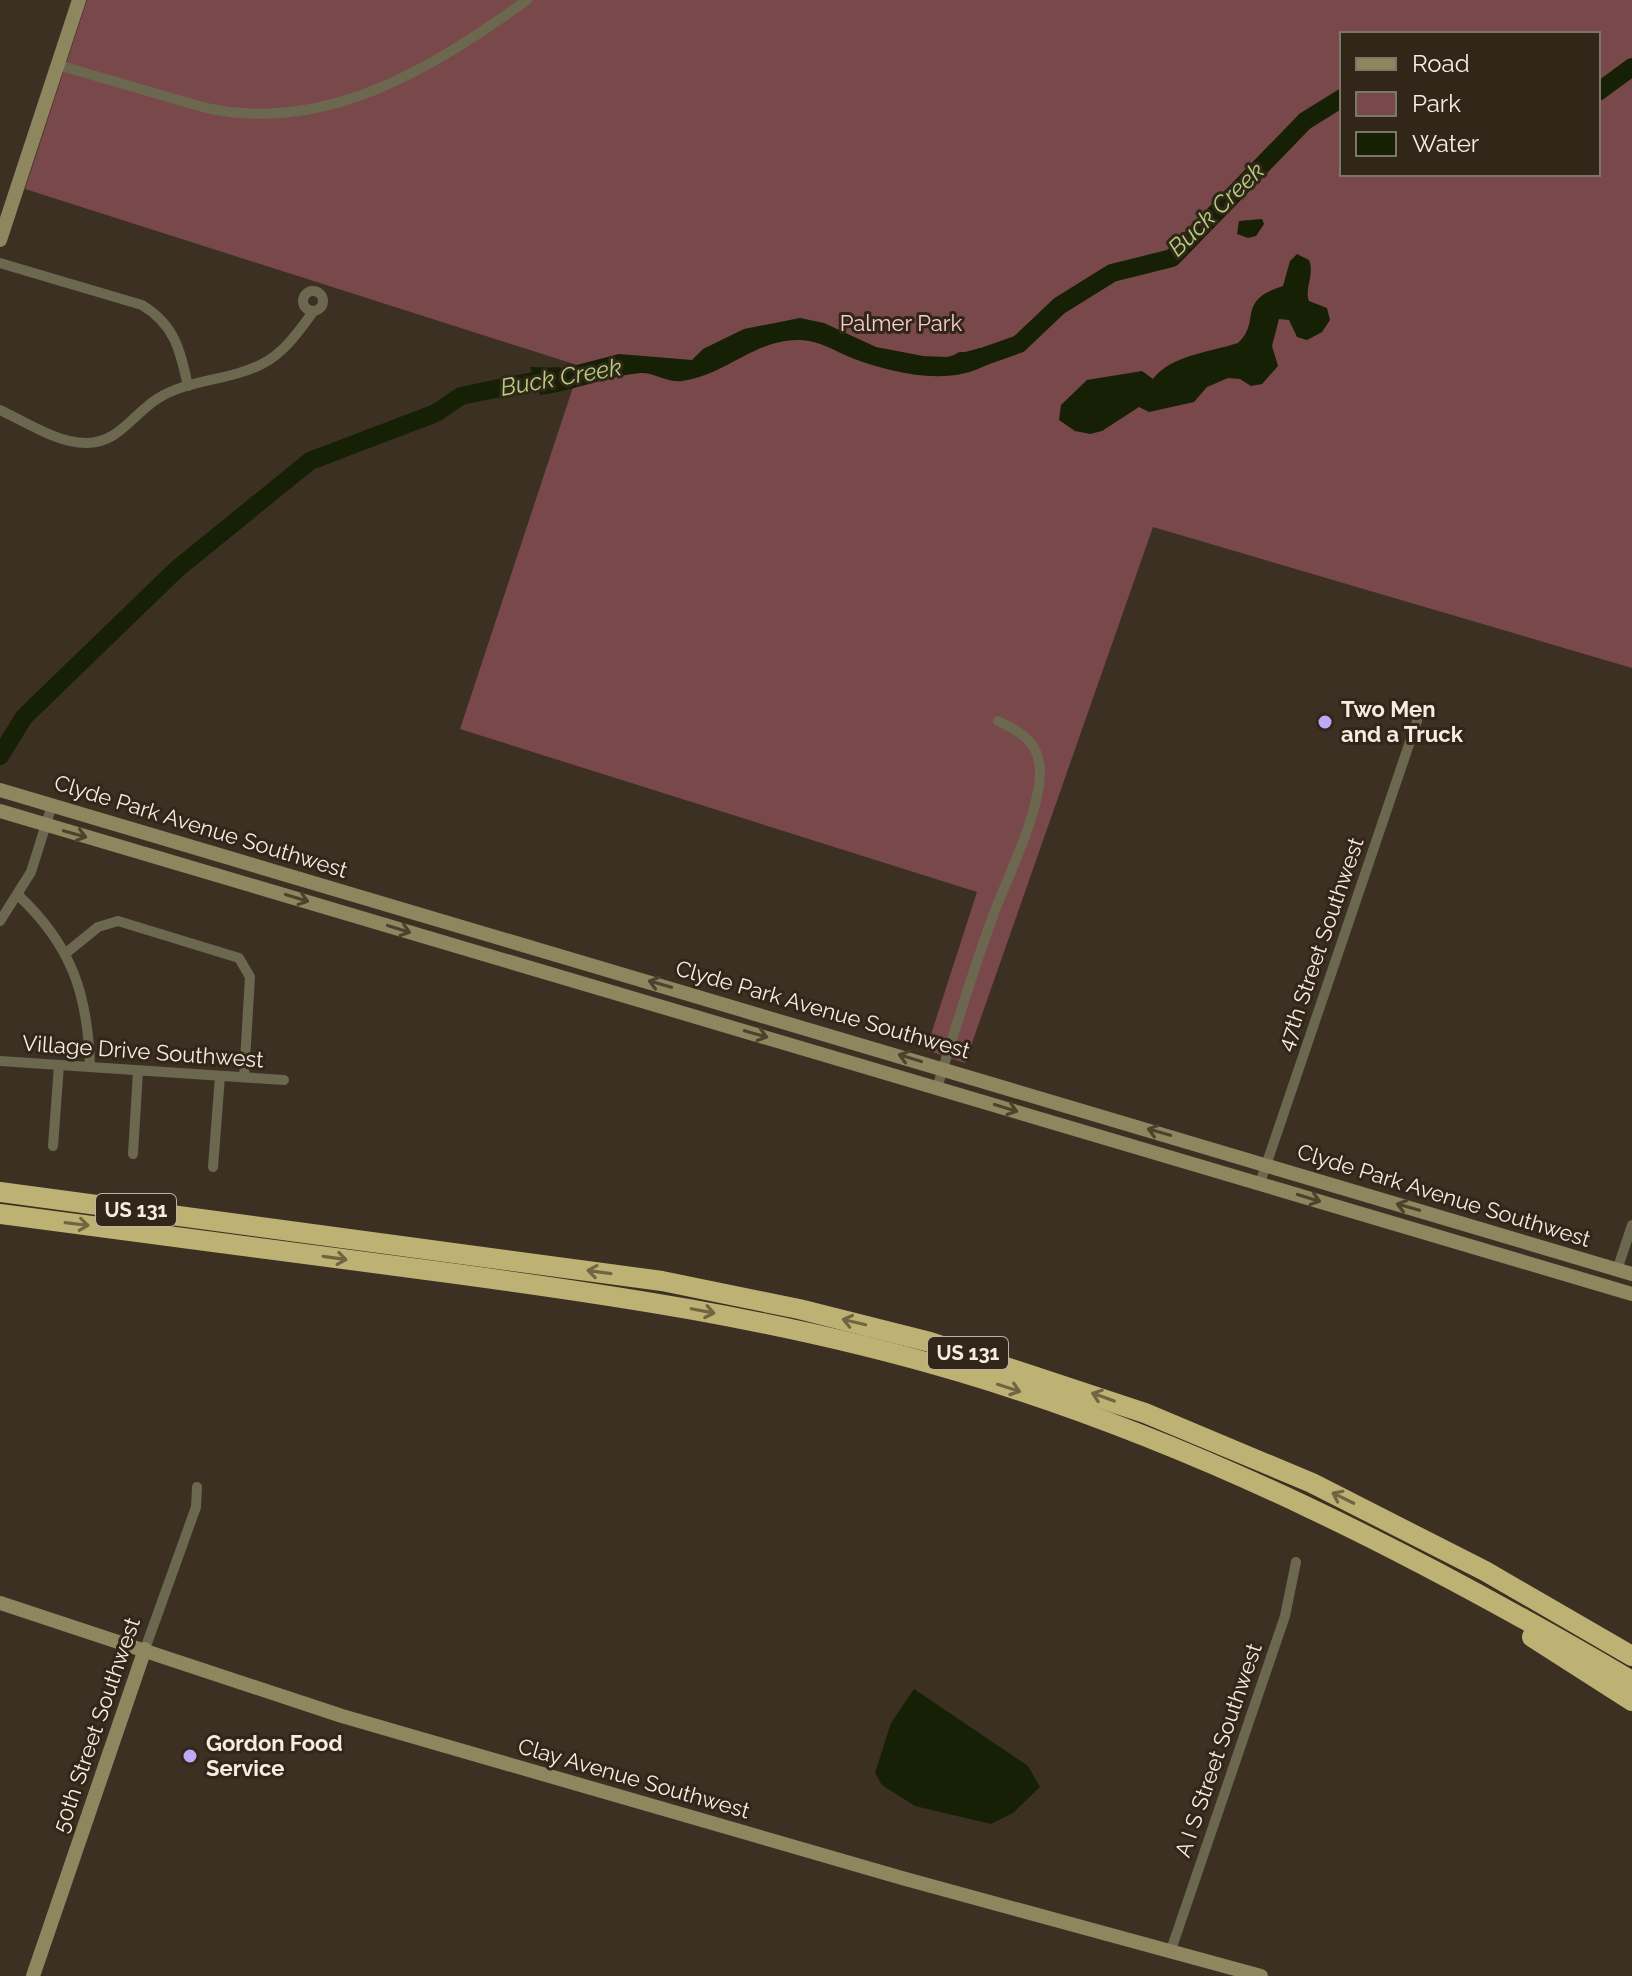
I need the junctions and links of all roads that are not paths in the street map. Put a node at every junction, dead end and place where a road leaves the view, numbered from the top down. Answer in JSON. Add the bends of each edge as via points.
{"nodes":[{"id":1,"x":79,"y":0,"type":"edge"},
{"id":2,"x":527,"y":0,"type":"edge"},
{"id":3,"x":58,"y":65,"type":"junction"},
{"id":4,"x":0,"y":240,"type":"edge"},
{"id":5,"x":0,"y":263,"type":"edge"},
{"id":6,"x":313,"y":312,"type":"dead end"},
{"id":7,"x":188,"y":386,"type":"junction"},
{"id":8,"x":0,"y":410,"type":"edge"},
{"id":9,"x":1418,"y":718,"type":"dead end"},
{"id":10,"x":998,"y":721,"type":"dead end"},
{"id":11,"x":0,"y":790,"type":"edge"},
{"id":12,"x":52,"y":805,"type":"junction"},
{"id":13,"x":0,"y":811,"type":"edge"},
{"id":14,"x":46,"y":826,"type":"junction"},
{"id":15,"x":331,"y":887,"type":"junction"},
{"id":16,"x":19,"y":896,"type":"junction"},
{"id":17,"x":325,"y":907,"type":"junction"},
{"id":18,"x":0,"y":921,"type":"edge"},
{"id":19,"x":66,"y":953,"type":"junction"},
{"id":20,"x":587,"y":963,"type":"junction"},
{"id":21,"x":581,"y":982,"type":"junction"},
{"id":22,"x":848,"y":1039,"type":"junction"},
{"id":23,"x":842,"y":1059,"type":"junction"},
{"id":24,"x":0,"y":1061,"type":"edge"},
{"id":25,"x":59,"y":1065,"type":"junction"},
{"id":26,"x":90,"y":1067,"type":"junction"},
{"id":27,"x":943,"y":1068,"type":"junction"},
{"id":28,"x":138,"y":1071,"type":"junction"},
{"id":29,"x":220,"y":1076,"type":"junction"},
{"id":30,"x":244,"y":1077,"type":"junction"},
{"id":31,"x":284,"y":1080,"type":"dead end"},
{"id":32,"x":937,"y":1088,"type":"junction"},
{"id":33,"x":53,"y":1146,"type":"dead end"},
{"id":34,"x":133,"y":1154,"type":"dead end"},
{"id":35,"x":1266,"y":1164,"type":"junction"},
{"id":36,"x":213,"y":1167,"type":"dead end"},
{"id":37,"x":1260,"y":1183,"type":"junction"},
{"id":38,"x":0,"y":1191,"type":"edge"},
{"id":39,"x":0,"y":1214,"type":"edge"},
{"id":40,"x":1632,"y":1225,"type":"edge"},
{"id":41,"x":1490,"y":1230,"type":"junction"},
{"id":42,"x":1442,"y":1238,"type":"junction"},
{"id":43,"x":1617,"y":1270,"type":"junction"},
{"id":44,"x":1632,"y":1274,"type":"edge"},
{"id":45,"x":1632,"y":1294,"type":"edge"},
{"id":46,"x":197,"y":1487,"type":"dead end"},
{"id":47,"x":1375,"y":1513,"type":"junction"},
{"id":48,"x":1296,"y":1562,"type":"dead end"},
{"id":49,"x":1427,"y":1564,"type":"junction"},
{"id":50,"x":0,"y":1603,"type":"edge"},
{"id":51,"x":1632,"y":1640,"type":"edge"},
{"id":52,"x":145,"y":1649,"type":"junction"},
{"id":53,"x":1632,"y":1656,"type":"edge"},
{"id":54,"x":1632,"y":1681,"type":"edge"},
{"id":55,"x":1632,"y":1701,"type":"edge"},
{"id":56,"x":1171,"y":1950,"type":"junction"},
{"id":57,"x":33,"y":1976,"type":"edge"},
{"id":58,"x":1261,"y":1976,"type":"edge"}],
"edges":[{"from":1,"to":3,"type":"main road"},
{"from":2,"to":3,"type":"street","via":[[466,44],[396,83],[335,105],[289,114],[218,111]]},
{"from":3,"to":4,"type":"main road"},
{"from":5,"to":7,"type":"street","via":[[142,305],[161,316],[175,333]]},
{"from":6,"to":7,"type":"street","via":[[279,352],[261,364]]},
{"from":7,"to":8,"type":"street","via":[[158,398],[120,433],[96,442],[63,439]]},
{"from":9,"to":35,"type":"street","name":"47th Street Southwest"},
{"from":10,"to":27,"type":"street","via":[[1024,733],[1032,743],[1040,774]]},
{"from":11,"to":12,"type":"main road","name":"Clyde Park Avenue Southwest"},
{"from":12,"to":14,"type":"street"},
{"from":12,"to":15,"type":"main road","name":"Clyde Park Avenue Southwest"},
{"from":13,"to":14,"type":"main road","name":"Clyde Park Avenue Southwest"},
{"from":14,"to":16,"type":"street"},
{"from":14,"to":17,"type":"main road","name":"Clyde Park Avenue Southwest","one_way":true},
{"from":15,"to":17,"type":"main road"},
{"from":15,"to":20,"type":"main road","name":"Clyde Park Avenue Southwest"},
{"from":16,"to":18,"type":"street"},
{"from":16,"to":19,"type":"street"},
{"from":17,"to":21,"type":"main road","name":"Clyde Park Avenue Southwest","one_way":true},
{"from":19,"to":26,"type":"street","via":[[87,1017]]},
{"from":19,"to":30,"type":"street","via":[[98,927],[118,921],[239,958],[250,977]]},
{"from":20,"to":21,"type":"main road"},
{"from":22,"to":20,"type":"main road","name":"Clyde Park Avenue Southwest","one_way":true},
{"from":21,"to":23,"type":"main road","name":"Clyde Park Avenue Southwest","one_way":true},
{"from":22,"to":23,"type":"main road"},
{"from":27,"to":22,"type":"main road","name":"Clyde Park Avenue Southwest","one_way":true},
{"from":23,"to":32,"type":"main road","name":"Clyde Park Avenue Southwest"},
{"from":24,"to":25,"type":"street","name":"Village Drive Southwest"},
{"from":25,"to":26,"type":"street","name":"Village Drive Southwest"},
{"from":25,"to":33,"type":"street"},
{"from":26,"to":28,"type":"street","name":"Village Drive Southwest"},
{"from":27,"to":32,"type":"street"},
{"from":35,"to":27,"type":"main road","name":"Clyde Park Avenue Southwest","one_way":true},
{"from":28,"to":29,"type":"street","name":"Village Drive Southwest"},
{"from":28,"to":34,"type":"street"},
{"from":29,"to":30,"type":"street","name":"Village Drive Southwest"},
{"from":29,"to":36,"type":"street"},
{"from":30,"to":31,"type":"street","name":"Village Drive Southwest"},
{"from":32,"to":37,"type":"main road","name":"Clyde Park Avenue Southwest","one_way":true},
{"from":35,"to":37,"type":"street","name":"47th Street Southwest"},
{"from":41,"to":35,"type":"main road","name":"Clyde Park Avenue Southwest","one_way":true},
{"from":37,"to":42,"type":"main road","name":"Clyde Park Avenue Southwest","one_way":true},
{"from":47,"to":38,"type":"highway","number":"US 131","one_way":true,"via":[[1246,1454],[1070,1385],[826,1315],[631,1277]]},
{"from":39,"to":49,"type":"highway","number":"US 131","one_way":true,"via":[[627,1297],[836,1339],[964,1373],[1131,1430],[1278,1491]]},
{"from":40,"to":43,"type":"street"},
{"from":41,"to":42,"type":"main road","via":[[1482,1243]]},
{"from":41,"to":43,"type":"main road","name":"Clyde Park Avenue Southwest"},
{"from":42,"to":45,"type":"main road","name":"Clyde Park Avenue Southwest"},
{"from":43,"to":44,"type":"main road","name":"Clyde Park Avenue Southwest"},
{"from":46,"to":52,"type":"street","name":"50th Street Southwest","via":[[196,1507]]},
{"from":47,"to":51,"type":"highway"},
{"from":47,"to":53,"type":"highway","number":"US 131"},
{"from":48,"to":56,"type":"street","name":"A I S Street Southwest","via":[[1285,1616]]},
{"from":49,"to":54,"type":"highway","number":"US 131"},
{"from":49,"to":55,"type":"highway"},
{"from":50,"to":52,"type":"main road","name":"Clay Avenue Southwest"},
{"from":52,"to":56,"type":"main road","name":"Clay Avenue Southwest","via":[[342,1716]]},
{"from":52,"to":57,"type":"main road","name":"50th Street Southwest"},
{"from":56,"to":58,"type":"main road","name":"Clay Avenue Southwest"}]}
